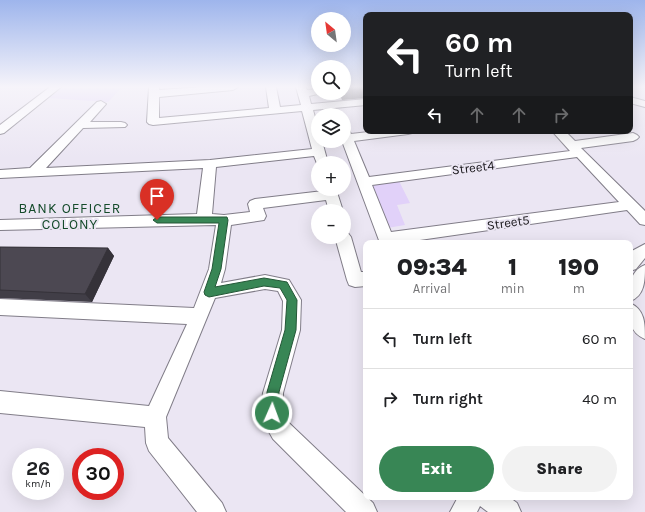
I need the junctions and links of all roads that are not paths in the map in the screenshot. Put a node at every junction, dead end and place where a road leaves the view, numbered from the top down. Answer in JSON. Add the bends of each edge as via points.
{"nodes":[{"id":1,"x":19,"y":111,"type":"edge"},
{"id":2,"x":25,"y":111,"type":"edge"},
{"id":3,"x":94,"y":111,"type":"edge"},
{"id":4,"x":153,"y":111,"type":"edge"},
{"id":5,"x":274,"y":111,"type":"edge"},
{"id":6,"x":307,"y":111,"type":"edge"},
{"id":7,"x":80,"y":125,"type":"junction"},
{"id":8,"x":120,"y":125,"type":"dead end"},
{"id":9,"x":0,"y":126,"type":"edge"},
{"id":10,"x":0,"y":131,"type":"edge"},
{"id":11,"x":363,"y":133,"type":"edge"},
{"id":12,"x":351,"y":134,"type":"edge"},
{"id":13,"x":561,"y":134,"type":"edge"},
{"id":14,"x":632,"y":137,"type":"dead end"},
{"id":15,"x":351,"y":147,"type":"edge"},
{"id":16,"x":577,"y":149,"type":"junction"},
{"id":17,"x":320,"y":156,"type":"edge"},
{"id":18,"x":311,"y":158,"type":"edge"},
{"id":19,"x":210,"y":164,"type":"junction"},
{"id":20,"x":33,"y":173,"type":"junction"},
{"id":21,"x":0,"y":174,"type":"edge"},
{"id":22,"x":365,"y":182,"type":"junction"},
{"id":23,"x":311,"y":195,"type":"edge"},
{"id":24,"x":630,"y":205,"type":"junction"},
{"id":25,"x":204,"y":219,"type":"junction"},
{"id":26,"x":224,"y":220,"type":"junction"},
{"id":27,"x":645,"y":220,"type":"edge"},
{"id":28,"x":0,"y":225,"type":"edge"},
{"id":29,"x":345,"y":244,"type":"edge"},
{"id":30,"x":645,"y":250,"type":"edge"},
{"id":31,"x":633,"y":260,"type":"edge"},
{"id":32,"x":645,"y":272,"type":"edge"},
{"id":33,"x":363,"y":279,"type":"edge"},
{"id":34,"x":633,"y":290,"type":"edge"},
{"id":35,"x":209,"y":292,"type":"junction"},
{"id":36,"x":0,"y":307,"type":"edge"},
{"id":37,"x":633,"y":315,"type":"edge"},
{"id":38,"x":199,"y":316,"type":"junction"},
{"id":39,"x":645,"y":330,"type":"edge"},
{"id":40,"x":0,"y":402,"type":"edge"},
{"id":41,"x":155,"y":417,"type":"junction"},
{"id":42,"x":470,"y":500,"type":"edge"},
{"id":43,"x":213,"y":512,"type":"edge"},
{"id":44,"x":364,"y":512,"type":"edge"},
{"id":45,"x":463,"y":512,"type":"edge"}],
"edges":[{"from":1,"to":9,"type":"street"},
{"from":2,"to":10,"type":"street"},
{"from":3,"to":7,"type":"street"},
{"from":4,"to":5,"type":"street","via":[[153,122]]},
{"from":6,"to":17,"type":"street"},
{"from":7,"to":8,"type":"street"},
{"from":7,"to":20,"type":"street"},
{"from":11,"to":12,"type":"street"},
{"from":13,"to":16,"type":"street"},
{"from":14,"to":16,"type":"street","name":"Street4"},
{"from":15,"to":22,"type":"street"},
{"from":16,"to":22,"type":"street","name":"Street4"},
{"from":16,"to":24,"type":"street"},
{"from":18,"to":19,"type":"street"},
{"from":19,"to":20,"type":"street"},
{"from":19,"to":25,"type":"street"},
{"from":20,"to":21,"type":"street"},
{"from":22,"to":24,"type":"street","name":"Street5","via":[[386,239]]},
{"from":23,"to":26,"type":"street","via":[[255,204],[259,216]]},
{"from":24,"to":27,"type":"street"},
{"from":25,"to":26,"type":"street"},
{"from":25,"to":28,"type":"street"},
{"from":26,"to":35,"type":"street","via":[[216,269]]},
{"from":29,"to":33,"type":"street","via":[[355,280]]},
{"from":30,"to":31,"type":"street"},
{"from":32,"to":34,"type":"street"},
{"from":35,"to":38,"type":"street"},
{"from":35,"to":44,"type":"street","via":[[264,282],[283,285],[292,300],[291,330],[273,392],[272,413],[281,431]]},
{"from":36,"to":38,"type":"street"},
{"from":37,"to":39,"type":"street"},
{"from":38,"to":41,"type":"street"},
{"from":40,"to":41,"type":"street"},
{"from":41,"to":43,"type":"street","via":[[157,443]]},
{"from":42,"to":45,"type":"street"}]}
